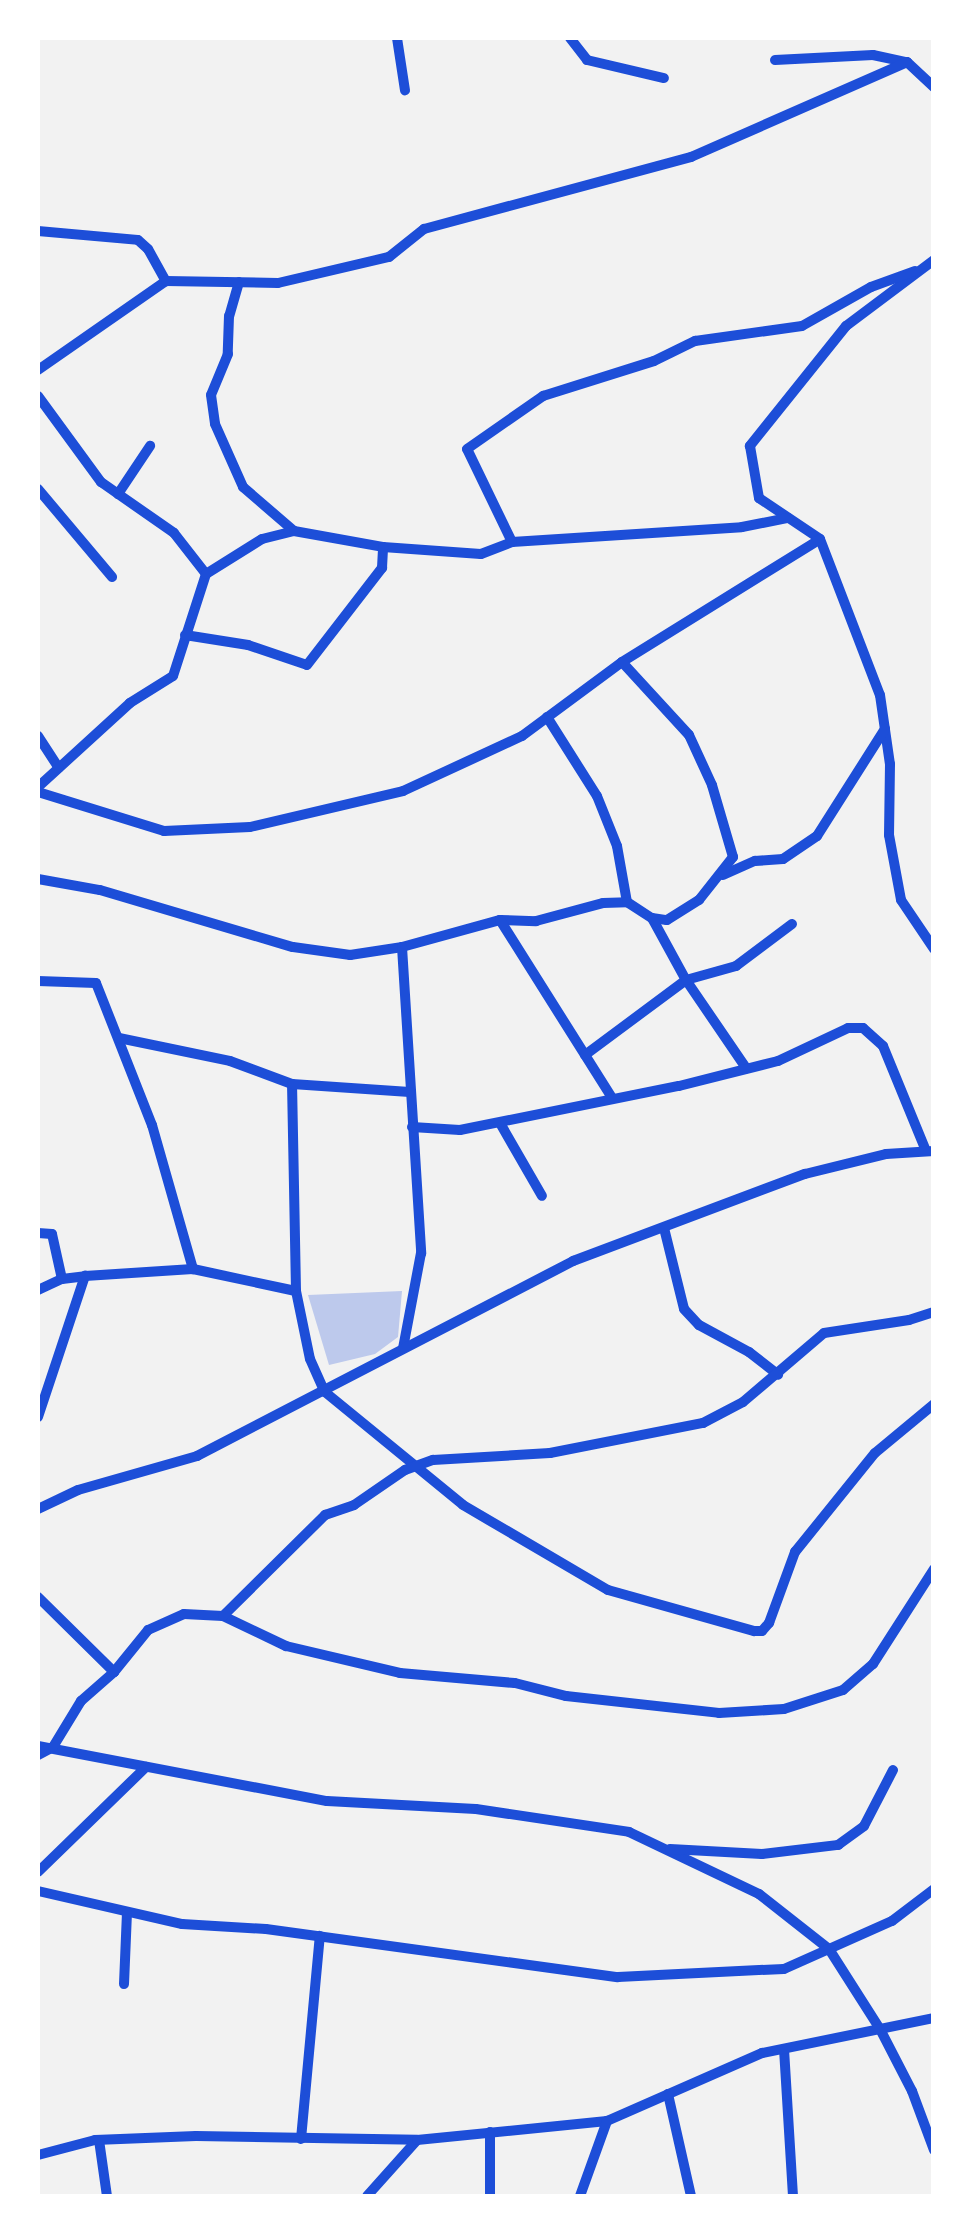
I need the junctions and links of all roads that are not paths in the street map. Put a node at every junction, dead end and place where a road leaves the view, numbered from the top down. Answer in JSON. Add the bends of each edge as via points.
{"nodes":[{"id":1,"x":397,"y":38,"type":"edge"},
{"id":2,"x":570,"y":38,"type":"edge"},
{"id":3,"x":776,"y":60,"type":"dead end"},
{"id":4,"x":906,"y":62,"type":"junction"},
{"id":5,"x":664,"y":78,"type":"dead end"},
{"id":6,"x":934,"y":87,"type":"edge"},
{"id":7,"x":405,"y":90,"type":"dead end"},
{"id":8,"x":38,"y":231,"type":"edge"},
{"id":9,"x":934,"y":260,"type":"edge"},
{"id":10,"x":914,"y":271,"type":"junction"},
{"id":11,"x":166,"y":282,"type":"junction"},
{"id":12,"x":239,"y":282,"type":"junction"},
{"id":13,"x":38,"y":370,"type":"edge"},
{"id":14,"x":38,"y":396,"type":"edge"},
{"id":15,"x":150,"y":446,"type":"dead end"},
{"id":16,"x":38,"y":489,"type":"edge"},
{"id":17,"x":118,"y":494,"type":"junction"},
{"id":18,"x":788,"y":518,"type":"junction"},
{"id":19,"x":294,"y":532,"type":"junction"},
{"id":20,"x":820,"y":539,"type":"junction"},
{"id":21,"x":512,"y":542,"type":"junction"},
{"id":22,"x":384,"y":547,"type":"junction"},
{"id":23,"x":206,"y":574,"type":"junction"},
{"id":24,"x":112,"y":577,"type":"dead end"},
{"id":25,"x":184,"y":635,"type":"junction"},
{"id":26,"x":622,"y":662,"type":"junction"},
{"id":27,"x":547,"y":717,"type":"junction"},
{"id":28,"x":886,"y":728,"type":"junction"},
{"id":29,"x":38,"y":736,"type":"edge"},
{"id":30,"x":59,"y":768,"type":"junction"},
{"id":31,"x":38,"y":790,"type":"edge"},
{"id":32,"x":723,"y":876,"type":"junction"},
{"id":33,"x":38,"y":879,"type":"edge"},
{"id":34,"x":627,"y":902,"type":"junction"},
{"id":35,"x":652,"y":918,"type":"junction"},
{"id":36,"x":500,"y":920,"type":"junction"},
{"id":37,"x":792,"y":924,"type":"dead end"},
{"id":38,"x":402,"y":948,"type":"junction"},
{"id":39,"x":934,"y":949,"type":"edge"},
{"id":40,"x":686,"y":980,"type":"junction"},
{"id":41,"x":38,"y":981,"type":"edge"},
{"id":42,"x":119,"y":1038,"type":"junction"},
{"id":43,"x":585,"y":1055,"type":"junction"},
{"id":44,"x":746,"y":1068,"type":"junction"},
{"id":45,"x":292,"y":1084,"type":"junction"},
{"id":46,"x":410,"y":1092,"type":"junction"},
{"id":47,"x":612,"y":1098,"type":"junction"},
{"id":48,"x":500,"y":1123,"type":"junction"},
{"id":49,"x":412,"y":1127,"type":"junction"},
{"id":50,"x":930,"y":1151,"type":"edge"},
{"id":51,"x":542,"y":1196,"type":"dead end"},
{"id":52,"x":664,"y":1228,"type":"junction"},
{"id":53,"x":38,"y":1233,"type":"edge"},
{"id":54,"x":193,"y":1269,"type":"junction"},
{"id":55,"x":85,"y":1276,"type":"junction"},
{"id":56,"x":62,"y":1279,"type":"junction"},
{"id":57,"x":38,"y":1290,"type":"edge"},
{"id":58,"x":296,"y":1291,"type":"junction"},
{"id":59,"x":934,"y":1312,"type":"edge"},
{"id":60,"x":404,"y":1348,"type":"junction"},
{"id":61,"x":778,"y":1376,"type":"junction"},
{"id":62,"x":324,"y":1392,"type":"junction"},
{"id":63,"x":934,"y":1404,"type":"edge"},
{"id":64,"x":38,"y":1416,"type":"edge"},
{"id":65,"x":415,"y":1466,"type":"junction"},
{"id":66,"x":38,"y":1509,"type":"edge"},
{"id":67,"x":934,"y":1569,"type":"edge"},
{"id":68,"x":38,"y":1597,"type":"edge"},
{"id":69,"x":223,"y":1616,"type":"junction"},
{"id":70,"x":114,"y":1672,"type":"junction"},
{"id":71,"x":38,"y":1746,"type":"edge"},
{"id":72,"x":53,"y":1747,"type":"junction"},
{"id":73,"x":38,"y":1755,"type":"edge"},
{"id":74,"x":146,"y":1767,"type":"junction"},
{"id":75,"x":892,"y":1770,"type":"dead end"},
{"id":76,"x":664,"y":1849,"type":"junction"},
{"id":77,"x":38,"y":1872,"type":"edge"},
{"id":78,"x":934,"y":1889,"type":"edge"},
{"id":79,"x":38,"y":1891,"type":"edge"},
{"id":80,"x":127,"y":1912,"type":"junction"},
{"id":81,"x":320,"y":1936,"type":"junction"},
{"id":82,"x":829,"y":1949,"type":"junction"},
{"id":83,"x":124,"y":1984,"type":"dead end"},
{"id":84,"x":934,"y":2018,"type":"edge"},
{"id":85,"x":880,"y":2029,"type":"junction"},
{"id":86,"x":784,"y":2049,"type":"junction"},
{"id":87,"x":668,"y":2094,"type":"junction"},
{"id":88,"x":607,"y":2120,"type":"junction"},
{"id":89,"x":490,"y":2132,"type":"junction"},
{"id":90,"x":300,"y":2138,"type":"junction"},
{"id":91,"x":99,"y":2140,"type":"junction"},
{"id":92,"x":417,"y":2140,"type":"junction"},
{"id":93,"x":934,"y":2150,"type":"edge"},
{"id":94,"x":38,"y":2155,"type":"edge"},
{"id":95,"x":108,"y":2196,"type":"edge"},
{"id":96,"x":366,"y":2196,"type":"edge"},
{"id":97,"x":490,"y":2196,"type":"edge"},
{"id":98,"x":580,"y":2196,"type":"edge"},
{"id":99,"x":690,"y":2196,"type":"edge"},
{"id":100,"x":793,"y":2196,"type":"edge"}],
"edges":[{"from":1,"to":7,"type":"street"},
{"from":2,"to":5,"type":"street","via":[[588,60]]},
{"from":3,"to":4,"type":"street","via":[[872,55]]},
{"from":4,"to":6,"type":"street"},
{"from":4,"to":12,"type":"street","via":[[691,157],[424,229],[389,258],[278,282]]},
{"from":8,"to":11,"type":"street","via":[[138,240]]},
{"from":9,"to":10,"type":"street"},
{"from":10,"to":18,"type":"street","via":[[846,326],[750,446],[759,498]]},
{"from":10,"to":21,"type":"street","via":[[802,326],[695,341],[543,396],[467,449]]},
{"from":11,"to":12,"type":"street"},
{"from":11,"to":13,"type":"street"},
{"from":12,"to":19,"type":"street","via":[[228,316],[228,354],[210,395],[215,424],[242,487]]},
{"from":14,"to":17,"type":"street","via":[[101,482]]},
{"from":15,"to":17,"type":"street"},
{"from":16,"to":24,"type":"street"},
{"from":17,"to":23,"type":"street","via":[[174,533]]},
{"from":18,"to":20,"type":"street"},
{"from":18,"to":21,"type":"street"},
{"from":19,"to":22,"type":"street"},
{"from":19,"to":23,"type":"street","via":[[262,539]]},
{"from":20,"to":26,"type":"street"},
{"from":20,"to":28,"type":"street"},
{"from":21,"to":22,"type":"street","via":[[481,554]]},
{"from":22,"to":25,"type":"street","via":[[382,568],[307,665],[248,645]]},
{"from":23,"to":25,"type":"street"},
{"from":25,"to":30,"type":"street","via":[[173,676],[130,704]]},
{"from":26,"to":27,"type":"street"},
{"from":26,"to":32,"type":"street","via":[[689,736],[733,857]]},
{"from":27,"to":31,"type":"street","via":[[481,758],[403,790],[250,827],[164,831]]},
{"from":27,"to":34,"type":"street","via":[[597,796],[617,846]]},
{"from":28,"to":32,"type":"street","via":[[817,836],[782,860],[755,861]]},
{"from":28,"to":39,"type":"street","via":[[889,835],[901,900]]},
{"from":29,"to":30,"type":"street"},
{"from":30,"to":31,"type":"street"},
{"from":32,"to":35,"type":"street","via":[[667,920]]},
{"from":33,"to":38,"type":"street","via":[[100,890],[293,947],[350,955]]},
{"from":34,"to":35,"type":"street"},
{"from":34,"to":36,"type":"street","via":[[536,921]]},
{"from":35,"to":40,"type":"street"},
{"from":36,"to":38,"type":"street"},
{"from":36,"to":43,"type":"street"},
{"from":37,"to":40,"type":"street","via":[[736,966]]},
{"from":38,"to":46,"type":"street"},
{"from":40,"to":43,"type":"street"},
{"from":40,"to":44,"type":"street"},
{"from":41,"to":42,"type":"street","via":[[96,983]]},
{"from":42,"to":45,"type":"street","via":[[230,1061]]},
{"from":42,"to":54,"type":"street","via":[[183,1221]]},
{"from":43,"to":47,"type":"street"},
{"from":44,"to":47,"type":"street"},
{"from":44,"to":50,"type":"street","via":[[863,1028],[882,1046]]},
{"from":45,"to":46,"type":"street"},
{"from":45,"to":58,"type":"street"},
{"from":46,"to":49,"type":"street"},
{"from":47,"to":48,"type":"street"},
{"from":48,"to":49,"type":"street","via":[[460,1130]]},
{"from":48,"to":51,"type":"street"},
{"from":49,"to":60,"type":"street","via":[[421,1253]]},
{"from":50,"to":52,"type":"street","via":[[886,1154],[805,1174]]},
{"from":52,"to":60,"type":"street","via":[[572,1261]]},
{"from":52,"to":61,"type":"street","via":[[684,1309],[699,1326],[750,1352]]},
{"from":53,"to":56,"type":"street","via":[[52,1234]]},
{"from":54,"to":55,"type":"street"},
{"from":54,"to":58,"type":"street"},
{"from":55,"to":56,"type":"street"},
{"from":55,"to":64,"type":"street"},
{"from":56,"to":57,"type":"street"},
{"from":58,"to":62,"type":"street"},
{"from":59,"to":61,"type":"street","via":[[824,1333]]},
{"from":60,"to":62,"type":"street"},
{"from":61,"to":65,"type":"street","via":[[703,1423],[550,1453]]},
{"from":62,"to":65,"type":"street"},
{"from":62,"to":66,"type":"street","via":[[197,1456],[78,1490]]},
{"from":63,"to":65,"type":"street","via":[[874,1453],[795,1552],[762,1631],[608,1590],[462,1505]]},
{"from":65,"to":69,"type":"street","via":[[325,1516]]},
{"from":67,"to":69,"type":"street","via":[[873,1664],[844,1690],[784,1708],[735,1712],[400,1674],[286,1646]]},
{"from":68,"to":70,"type":"street"},
{"from":69,"to":70,"type":"street","via":[[184,1614],[148,1630]]},
{"from":70,"to":72,"type":"street","via":[[80,1701]]},
{"from":71,"to":72,"type":"street"},
{"from":72,"to":73,"type":"street"},
{"from":72,"to":74,"type":"street"},
{"from":74,"to":76,"type":"street","via":[[327,1801],[476,1809],[629,1832]]},
{"from":74,"to":77,"type":"street"},
{"from":75,"to":76,"type":"street","via":[[864,1826],[838,1845],[762,1854]]},
{"from":76,"to":82,"type":"street","via":[[760,1894]]},
{"from":78,"to":82,"type":"street","via":[[892,1921]]},
{"from":79,"to":80,"type":"street"},
{"from":80,"to":81,"type":"street","via":[[182,1924]]},
{"from":80,"to":83,"type":"street"},
{"from":81,"to":82,"type":"street","via":[[618,1977],[784,1968]]},
{"from":81,"to":90,"type":"street"},
{"from":82,"to":85,"type":"street"},
{"from":84,"to":85,"type":"street"},
{"from":85,"to":86,"type":"street"},
{"from":85,"to":93,"type":"street"},
{"from":86,"to":87,"type":"street"},
{"from":86,"to":100,"type":"street"},
{"from":87,"to":88,"type":"street"},
{"from":87,"to":99,"type":"street"},
{"from":88,"to":89,"type":"street"},
{"from":88,"to":98,"type":"street"},
{"from":89,"to":92,"type":"street"},
{"from":89,"to":97,"type":"street"},
{"from":90,"to":91,"type":"street"},
{"from":90,"to":92,"type":"street"},
{"from":91,"to":94,"type":"street"},
{"from":91,"to":95,"type":"street"},
{"from":92,"to":96,"type":"street"}]}
